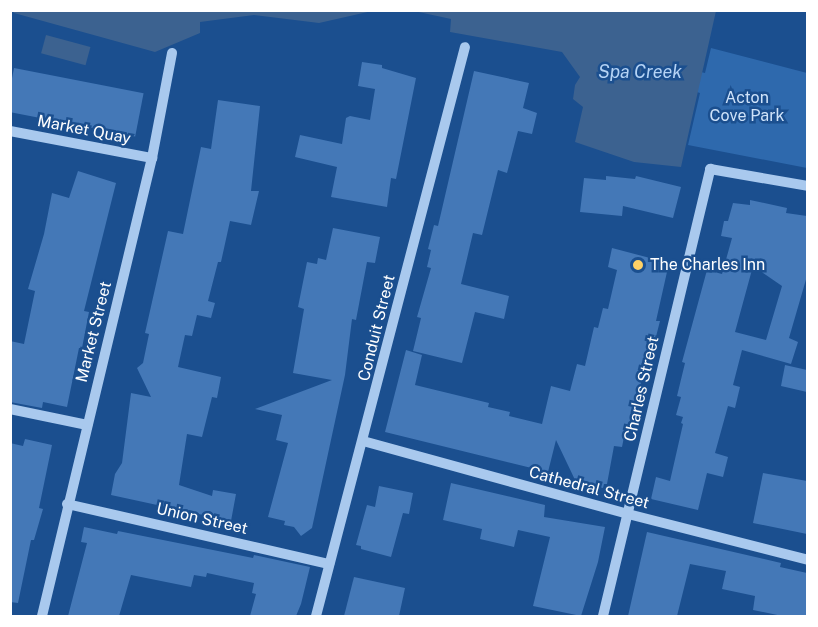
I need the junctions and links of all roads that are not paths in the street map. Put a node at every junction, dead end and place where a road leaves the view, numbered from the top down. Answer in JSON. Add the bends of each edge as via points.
{"nodes":[{"id":1,"x":465,"y":47,"type":"dead end"},
{"id":2,"x":172,"y":53,"type":"dead end"},
{"id":3,"x":10,"y":131,"type":"edge"},
{"id":4,"x":152,"y":158,"type":"junction"},
{"id":5,"x":807,"y":186,"type":"edge"},
{"id":6,"x":10,"y":409,"type":"edge"},
{"id":7,"x":87,"y":425,"type":"junction"},
{"id":8,"x":363,"y":441,"type":"junction"},
{"id":9,"x":67,"y":504,"type":"junction"},
{"id":10,"x":628,"y":514,"type":"junction"},
{"id":11,"x":807,"y":560,"type":"edge"},
{"id":12,"x":329,"y":564,"type":"junction"},
{"id":13,"x":42,"y":616,"type":"edge"},
{"id":14,"x":316,"y":616,"type":"edge"},
{"id":15,"x":603,"y":616,"type":"edge"}],
"edges":[{"from":1,"to":8,"type":"street","name":"Conduit Street"},
{"from":2,"to":4,"type":"street","name":"Market Street"},
{"from":3,"to":4,"type":"street","name":"Market Quay"},
{"from":4,"to":7,"type":"street","name":"Market Street"},
{"from":5,"to":10,"type":"street","name":"Charles Street","via":[[710,169]]},
{"from":6,"to":7,"type":"street"},
{"from":7,"to":9,"type":"street","name":"Market Street"},
{"from":8,"to":10,"type":"street","name":"Cathedral Street"},
{"from":8,"to":12,"type":"street","name":"Conduit Street"},
{"from":9,"to":12,"type":"street","name":"Union Street"},
{"from":9,"to":13,"type":"street","name":"Market Street"},
{"from":10,"to":11,"type":"street","name":"Cathedral Street"},
{"from":10,"to":15,"type":"street","name":"Charles Street"},
{"from":12,"to":14,"type":"street","name":"Conduit Street"}]}
